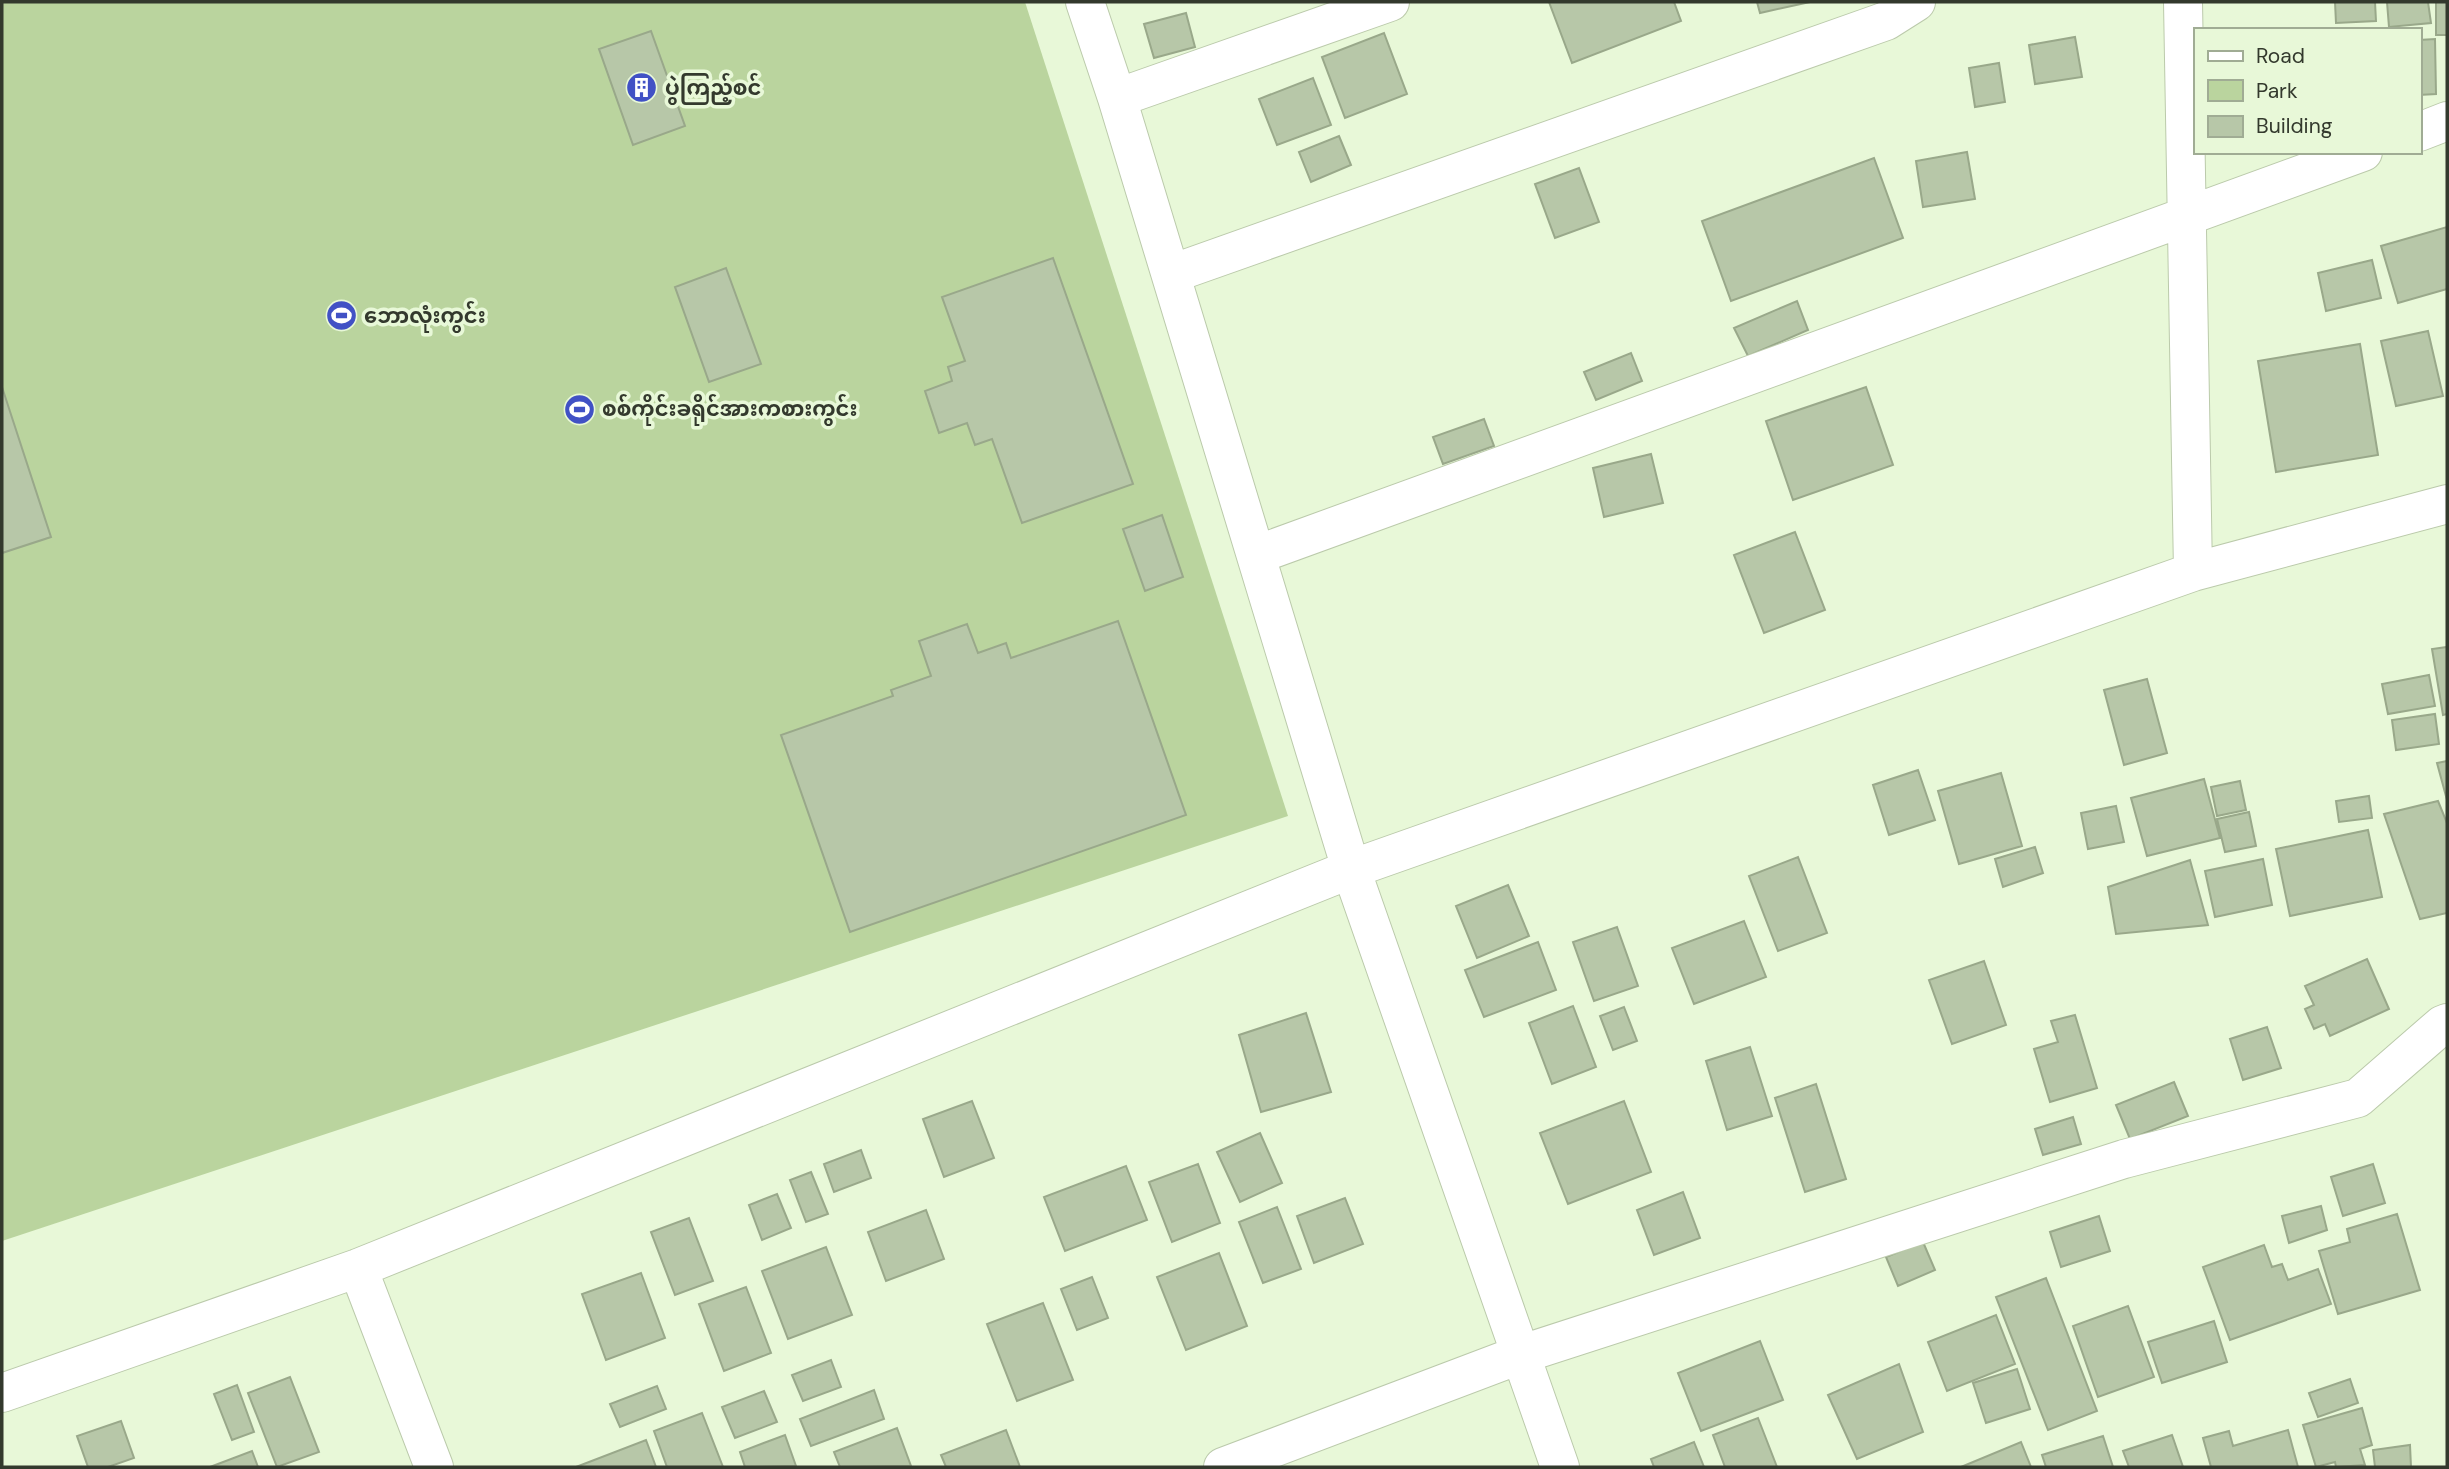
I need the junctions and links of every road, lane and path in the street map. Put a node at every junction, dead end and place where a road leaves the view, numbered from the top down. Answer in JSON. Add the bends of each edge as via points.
{"nodes":[{"id":1,"x":1085,"y":2,"type":"edge"},
{"id":2,"x":1390,"y":2,"type":"edge"},
{"id":3,"x":1916,"y":2,"type":"edge"},
{"id":4,"x":2183,"y":2,"type":"edge"},
{"id":5,"x":1117,"y":98,"type":"junction"},
{"id":6,"x":2447,"y":121,"type":"edge"},
{"id":7,"x":2421,"y":131,"type":"edge"},
{"id":8,"x":2356,"y":154,"type":"edge"},
{"id":9,"x":2186,"y":216,"type":"junction"},
{"id":10,"x":1171,"y":274,"type":"junction"},
{"id":11,"x":2447,"y":503,"type":"edge"},
{"id":12,"x":1256,"y":555,"type":"junction"},
{"id":13,"x":2193,"y":572,"type":"junction"},
{"id":14,"x":1351,"y":869,"type":"junction"},
{"id":15,"x":2445,"y":1026,"type":"edge"},
{"id":16,"x":358,"y":1268,"type":"junction"},
{"id":17,"x":1519,"y":1355,"type":"junction"},
{"id":18,"x":2,"y":1393,"type":"edge"},
{"id":19,"x":434,"y":1467,"type":"edge"},
{"id":20,"x":1223,"y":1467,"type":"edge"},
{"id":21,"x":1560,"y":1467,"type":"edge"}],
"edges":[{"from":1,"to":5,"type":"street"},
{"from":2,"to":5,"type":"street"},
{"from":3,"to":10,"type":"street","via":[[1886,21]]},
{"from":4,"to":9,"type":"street"},
{"from":5,"to":10,"type":"street"},
{"from":6,"to":7,"type":"street"},
{"from":8,"to":9,"type":"street"},
{"from":9,"to":12,"type":"street"},
{"from":9,"to":13,"type":"street"},
{"from":10,"to":12,"type":"street"},
{"from":11,"to":13,"type":"street"},
{"from":12,"to":14,"type":"street"},
{"from":13,"to":14,"type":"street"},
{"from":14,"to":16,"type":"street"},
{"from":14,"to":17,"type":"street"},
{"from":15,"to":17,"type":"street","via":[[2358,1098],[2124,1159]]},
{"from":16,"to":18,"type":"street"},
{"from":16,"to":19,"type":"street"},
{"from":17,"to":20,"type":"street"},
{"from":17,"to":21,"type":"street"}]}
